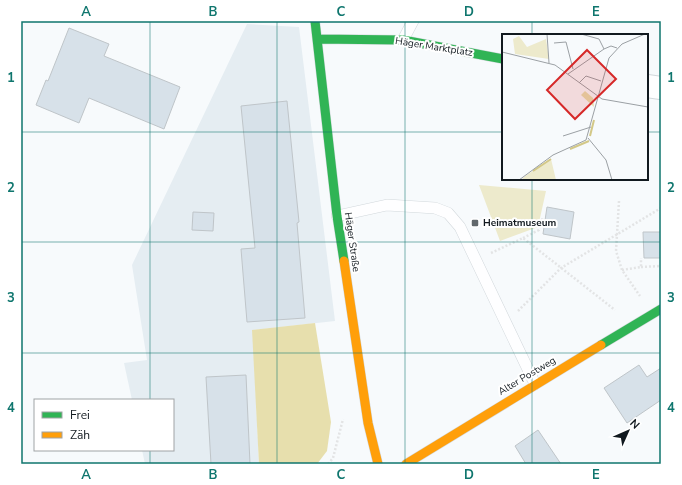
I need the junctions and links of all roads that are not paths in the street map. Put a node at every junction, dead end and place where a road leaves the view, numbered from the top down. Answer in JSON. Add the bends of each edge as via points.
{"nodes":[{"id":1,"x":315,"y":21,"type":"edge"},
{"id":2,"x":413,"y":21,"type":"edge"},
{"id":3,"x":317,"y":39,"type":"junction"},
{"id":4,"x":403,"y":40,"type":"junction"},
{"id":5,"x":502,"y":59,"type":"edge"},
{"id":6,"x":648,"y":86,"type":"edge"},
{"id":7,"x":661,"y":88,"type":"edge"},
{"id":8,"x":337,"y":216,"type":"junction"},
{"id":9,"x":661,"y":310,"type":"edge"},
{"id":10,"x":535,"y":384,"type":"junction"},
{"id":11,"x":378,"y":464,"type":"edge"},
{"id":12,"x":406,"y":464,"type":"edge"}],
"edges":[{"from":1,"to":3,"type":"street","name":"Häger Straße"},
{"from":2,"to":4,"type":"lane"},
{"from":3,"to":4,"type":"street","name":"Häger Marktplatz"},
{"from":3,"to":8,"type":"street","name":"Häger Straße"},
{"from":4,"to":5,"type":"street","name":"Häger Marktplatz"},
{"from":6,"to":7,"type":"street"},
{"from":8,"to":10,"type":"lane","via":[[387,205],[435,208],[448,213],[460,227]]},
{"from":8,"to":11,"type":"street","name":"Häger Straße","via":[[368,423]]},
{"from":9,"to":10,"type":"street","name":"Alter Postweg"},
{"from":10,"to":12,"type":"street","name":"Alter Postweg"}]}
